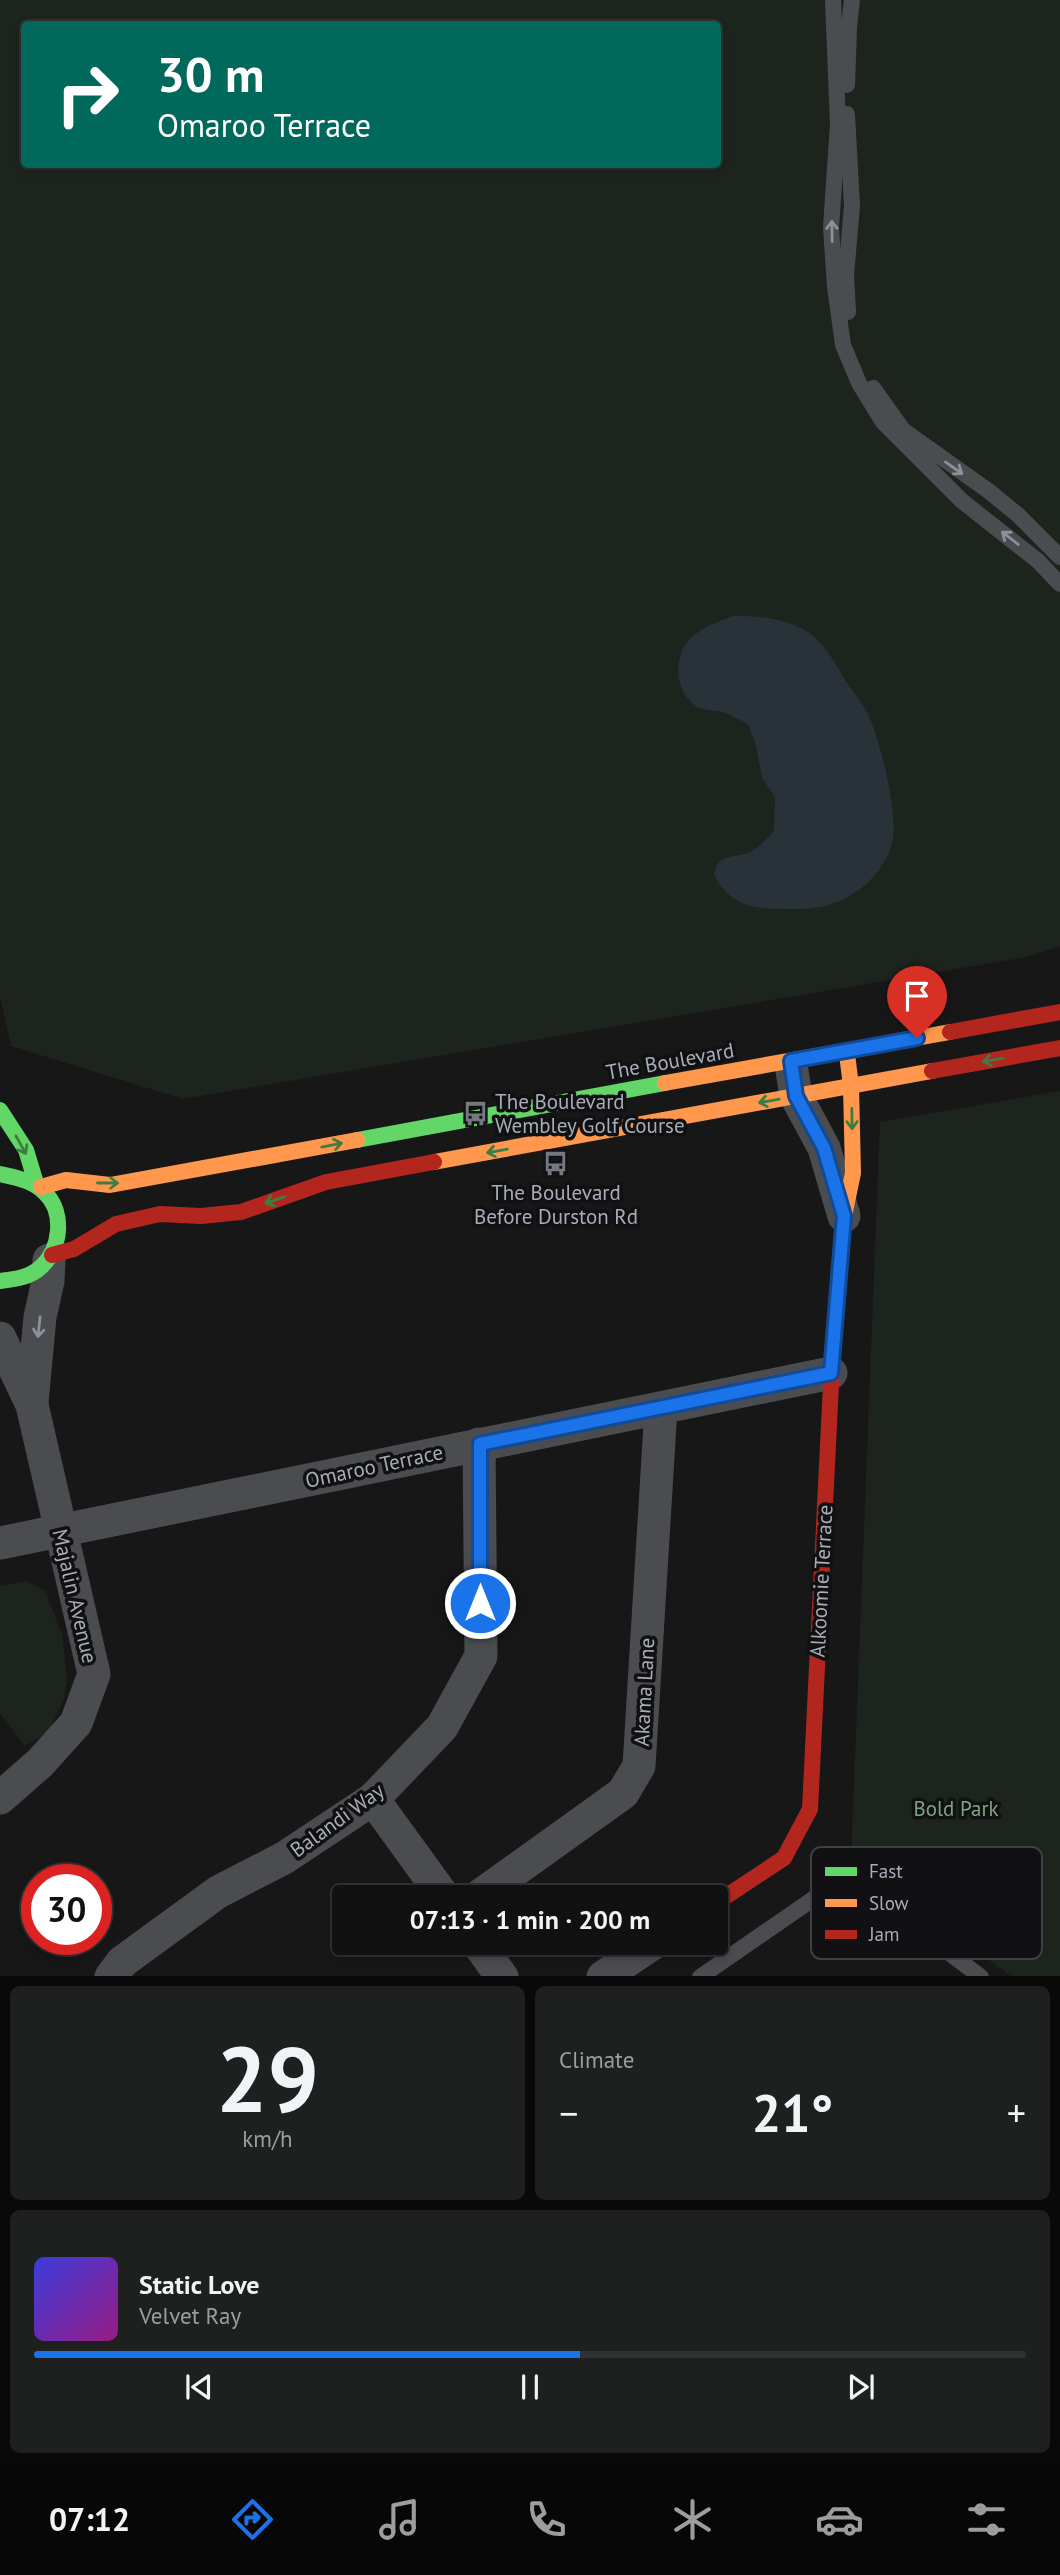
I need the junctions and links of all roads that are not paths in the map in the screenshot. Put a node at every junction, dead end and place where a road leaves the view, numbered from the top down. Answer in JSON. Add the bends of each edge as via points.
{"nodes":[{"id":1,"x":832,"y":0,"type":"edge"},
{"id":2,"x":852,"y":0,"type":"edge"},
{"id":3,"x":1060,"y":557,"type":"edge"},
{"id":4,"x":1060,"y":584,"type":"edge"},
{"id":5,"x":1060,"y":1012,"type":"edge"},
{"id":6,"x":1060,"y":1048,"type":"edge"},
{"id":7,"x":847,"y":1051,"type":"junction"},
{"id":8,"x":791,"y":1061,"type":"junction"},
{"id":9,"x":851,"y":1086,"type":"junction"},
{"id":10,"x":796,"y":1096,"type":"junction"},
{"id":11,"x":0,"y":1110,"type":"edge"},
{"id":12,"x":0,"y":1174,"type":"edge"},
{"id":13,"x":38,"y":1185,"type":"junction"},
{"id":14,"x":844,"y":1216,"type":"junction"},
{"id":15,"x":50,"y":1257,"type":"junction"},
{"id":16,"x":0,"y":1281,"type":"edge"},
{"id":17,"x":0,"y":1338,"type":"edge"},
{"id":18,"x":831,"y":1373,"type":"junction"},
{"id":19,"x":32,"y":1405,"type":"junction"},
{"id":20,"x":661,"y":1408,"type":"junction"},
{"id":21,"x":480,"y":1444,"type":"junction"},
{"id":22,"x":60,"y":1531,"type":"junction"},
{"id":23,"x":0,"y":1543,"type":"edge"},
{"id":24,"x":0,"y":1798,"type":"edge"},
{"id":25,"x":373,"y":1799,"type":"junction"},
{"id":26,"x":435,"y":1885,"type":"edge"},
{"id":27,"x":495,"y":1885,"type":"edge"},
{"id":28,"x":728,"y":1895,"type":"edge"},
{"id":29,"x":811,"y":1900,"type":"edge"},
{"id":30,"x":487,"y":1955,"type":"edge"},
{"id":31,"x":635,"y":1955,"type":"edge"},
{"id":32,"x":958,"y":1959,"type":"edge"},
{"id":33,"x":111,"y":1976,"type":"edge"},
{"id":34,"x":502,"y":1976,"type":"edge"},
{"id":35,"x":603,"y":1976,"type":"edge"},
{"id":36,"x":700,"y":1976,"type":"edge"},
{"id":37,"x":981,"y":1976,"type":"edge"}],
"edges":[{"from":4,"to":1,"type":"lane","one_way":true,"via":[[962,501],[883,422],[843,345],[831,227],[838,124]]},
{"from":2,"to":3,"type":"lane","one_way":true,"via":[[847,106],[852,205],[846,275],[849,334],[869,383],[903,430],[990,492]]},
{"from":5,"to":7,"type":"main road","name":"The Boulevard"},
{"from":6,"to":9,"type":"main road","one_way":true},
{"from":7,"to":8,"type":"main road","name":"The Boulevard"},
{"from":7,"to":9,"type":"main road","name":"Alkoomie Terrace"},
{"from":8,"to":10,"type":"street","name":"Alkoomie Terrace"},
{"from":13,"to":8,"type":"main road","name":"The Boulevard","one_way":true,"via":[[66,1180],[110,1185]]},
{"from":9,"to":10,"type":"main road"},
{"from":9,"to":14,"type":"main road","name":"Alkoomie Terrace","one_way":true,"via":[[853,1173]]},
{"from":10,"to":14,"type":"street","name":"Alkoomie Terrace","via":[[824,1148]]},
{"from":10,"to":15,"type":"main road","one_way":true,"via":[[326,1182],[241,1212],[160,1214],[116,1224]]},
{"from":11,"to":13,"type":"main road","one_way":true,"via":[[26,1150]]},
{"from":12,"to":13,"type":"main road","name":"The Boulevard"},
{"from":13,"to":15,"type":"main road","via":[[53,1201],[59,1219]]},
{"from":14,"to":18,"type":"main road","name":"Alkoomie Terrace"},
{"from":15,"to":16,"type":"main road","via":[[29,1277]]},
{"from":15,"to":19,"type":"street","name":"Majalin Avenue","one_way":true},
{"from":17,"to":19,"type":"street","name":"Majalin Avenue"},
{"from":18,"to":20,"type":"street","name":"Omaroo Terrace"},
{"from":18,"to":28,"type":"main road","name":"Alkoomie Terrace","via":[[810,1810],[784,1858]]},
{"from":19,"to":22,"type":"street","name":"Majalin Avenue"},
{"from":20,"to":21,"type":"street","name":"Omaroo Terrace"},
{"from":20,"to":27,"type":"street","name":"Akama Lane","via":[[639,1766],[623,1793]]},
{"from":21,"to":22,"type":"street","name":"Omaroo Terrace"},
{"from":21,"to":25,"type":"street","name":"Balandi Way","via":[[481,1656],[442,1727]]},
{"from":22,"to":23,"type":"street","name":"Omaroo Terrace"},
{"from":22,"to":24,"type":"street","name":"Majalin Avenue","via":[[94,1674],[76,1723]]},
{"from":25,"to":26,"type":"street"},
{"from":25,"to":33,"type":"street","name":"Balandi Way","via":[[284,1858],[218,1892],[122,1962]]},
{"from":29,"to":36,"type":"lane"},
{"from":30,"to":34,"type":"street"},
{"from":31,"to":35,"type":"street"},
{"from":32,"to":37,"type":"lane"}]}
